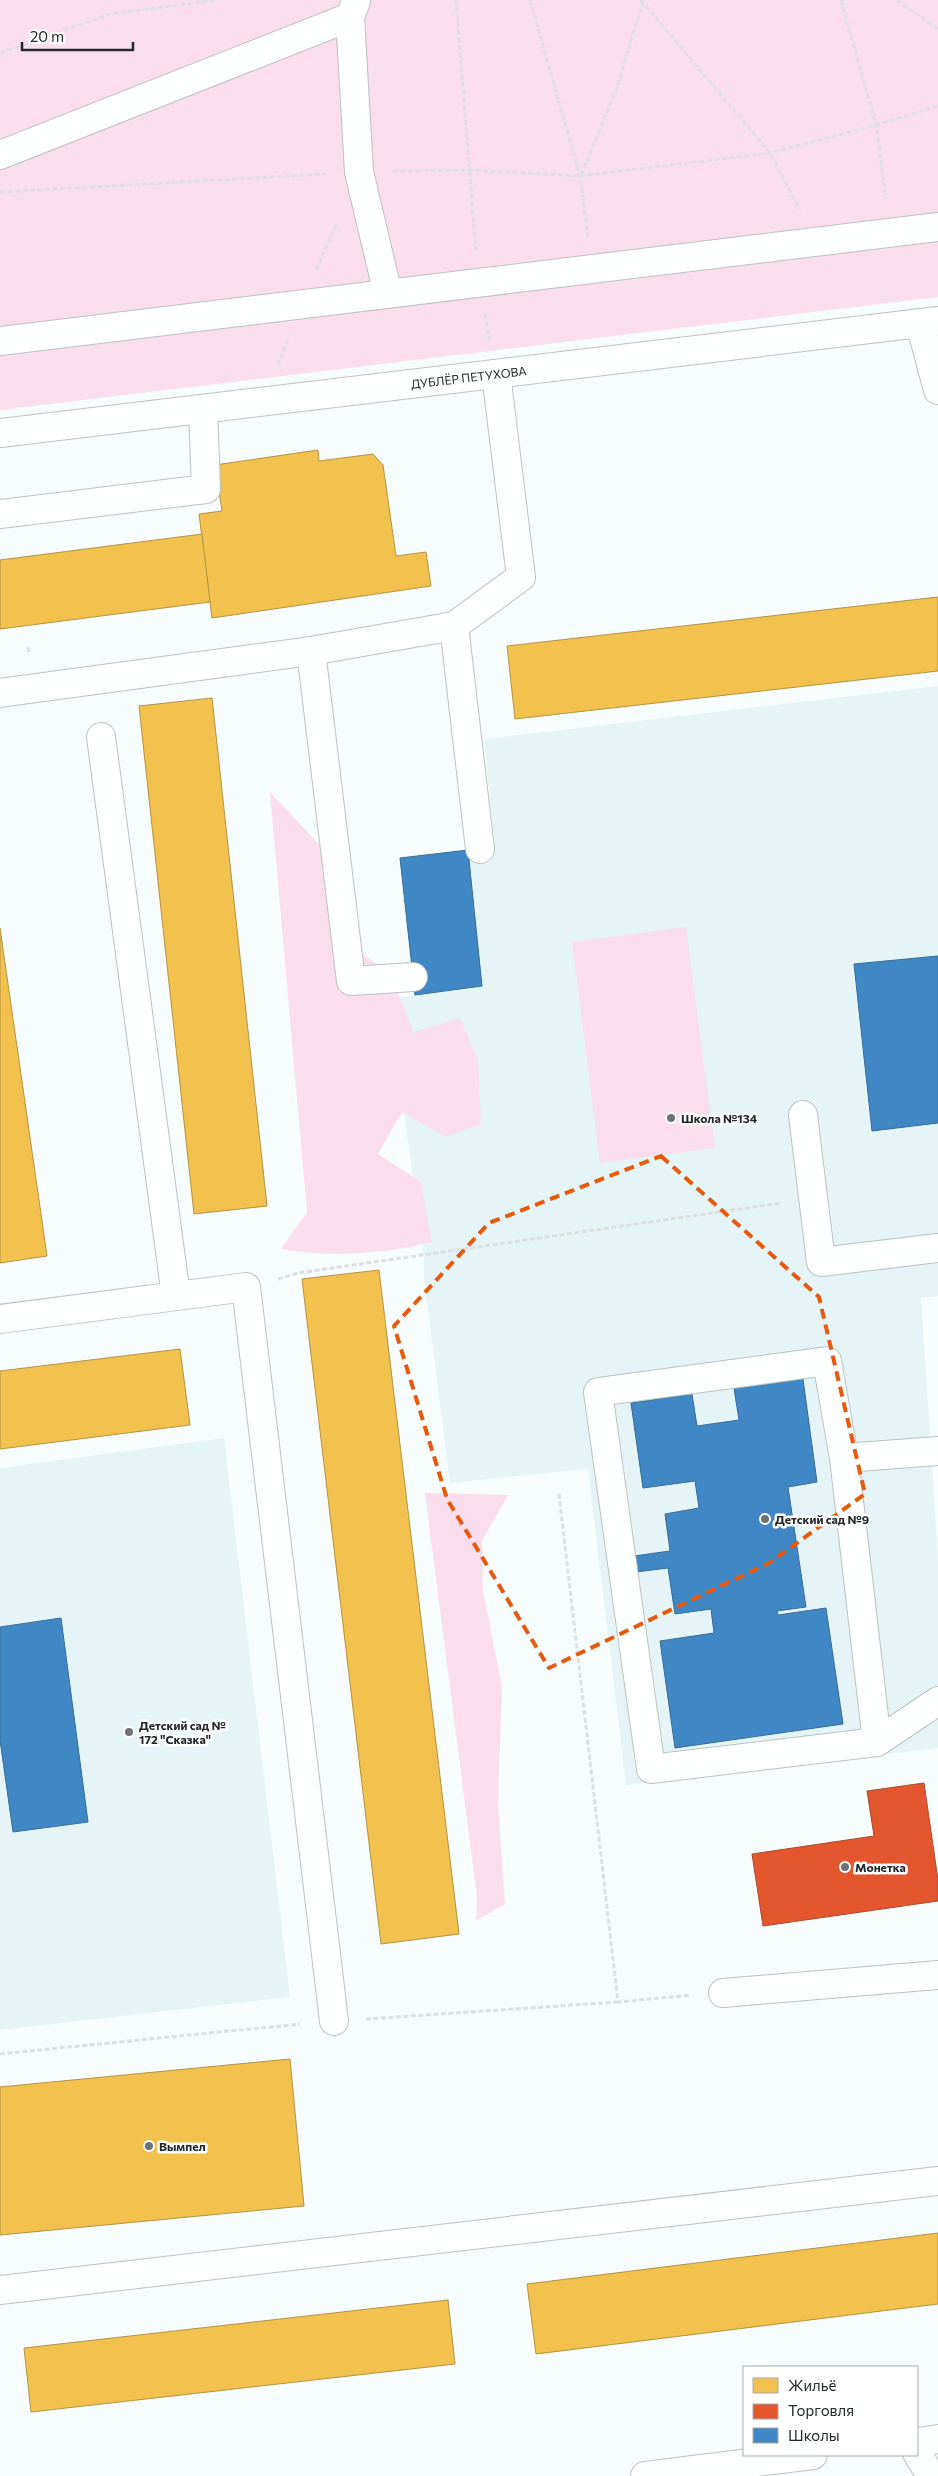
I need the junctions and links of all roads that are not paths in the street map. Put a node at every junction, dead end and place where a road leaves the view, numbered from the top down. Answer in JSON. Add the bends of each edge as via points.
{"nodes":[{"id":1,"x":353,"y":8,"type":"edge"},
{"id":2,"x":0,"y":155,"type":"edge"},
{"id":3,"x":938,"y":227,"type":"edge"},
{"id":4,"x":388,"y":294,"type":"junction"},
{"id":5,"x":929,"y":322,"type":"edge"},
{"id":6,"x":0,"y":341,"type":"edge"},
{"id":7,"x":496,"y":374,"type":"junction"},
{"id":8,"x":938,"y":390,"type":"edge"},
{"id":9,"x":203,"y":409,"type":"junction"},
{"id":10,"x":0,"y":433,"type":"edge"},
{"id":11,"x":0,"y":514,"type":"edge"},
{"id":12,"x":454,"y":626,"type":"junction"},
{"id":13,"x":311,"y":652,"type":"junction"},
{"id":14,"x":0,"y":693,"type":"edge"},
{"id":15,"x":102,"y":737,"type":"dead end"},
{"id":16,"x":480,"y":849,"type":"dead end"},
{"id":17,"x":413,"y":977,"type":"dead end"},
{"id":18,"x":802,"y":1115,"type":"dead end"},
{"id":19,"x":938,"y":1248,"type":"edge"},
{"id":20,"x":176,"y":1296,"type":"junction"},
{"id":21,"x":0,"y":1319,"type":"edge"},
{"id":22,"x":938,"y":1451,"type":"edge"},
{"id":23,"x":844,"y":1458,"type":"junction"},
{"id":24,"x":938,"y":1701,"type":"edge"},
{"id":25,"x":877,"y":1742,"type":"junction"},
{"id":26,"x":938,"y":1975,"type":"edge"},
{"id":27,"x":723,"y":1993,"type":"road end"},
{"id":28,"x":334,"y":2021,"type":"dead end"},
{"id":29,"x":938,"y":2181,"type":"edge"},
{"id":30,"x":0,"y":2290,"type":"edge"},
{"id":31,"x":938,"y":2439,"type":"edge"},
{"id":32,"x":918,"y":2442,"type":"edge"},
{"id":33,"x":918,"y":2455,"type":"edge"},
{"id":34,"x":805,"y":2456,"type":"edge"},
{"id":35,"x":645,"y":2476,"type":"edge"},
{"id":36,"x":932,"y":2476,"type":"edge"}],
"edges":[{"from":1,"to":2,"type":"street"},
{"from":1,"to":4,"type":"street","via":[[359,172]]},
{"from":3,"to":4,"type":"street"},
{"from":4,"to":6,"type":"street"},
{"from":5,"to":7,"type":"street","name":"ДУБЛЁР ПЕТУХОВА"},
{"from":5,"to":8,"type":"street"},
{"from":7,"to":9,"type":"street","name":"ДУБЛЁР ПЕТУХОВА"},
{"from":7,"to":12,"type":"street","via":[[521,577]]},
{"from":9,"to":10,"type":"street","name":"ДУБЛЁР ПЕТУХОВА"},
{"from":9,"to":11,"type":"street","via":[[206,489]]},
{"from":12,"to":13,"type":"street"},
{"from":12,"to":16,"type":"street"},
{"from":13,"to":14,"type":"street"},
{"from":13,"to":17,"type":"street","via":[[351,981]]},
{"from":15,"to":20,"type":"street"},
{"from":18,"to":19,"type":"street","via":[[821,1262]]},
{"from":20,"to":21,"type":"street"},
{"from":20,"to":28,"type":"street","via":[[246,1287]]},
{"from":22,"to":23,"type":"street"},
{"from":23,"to":25,"type":"street"},
{"from":23,"to":25,"type":"street","via":[[827,1361],[598,1392],[651,1769]]},
{"from":24,"to":25,"type":"street"},
{"from":26,"to":27,"type":"street"},
{"from":29,"to":30,"type":"street"},
{"from":31,"to":32,"type":"street"},
{"from":33,"to":36,"type":"street"},
{"from":34,"to":35,"type":"street"}]}
